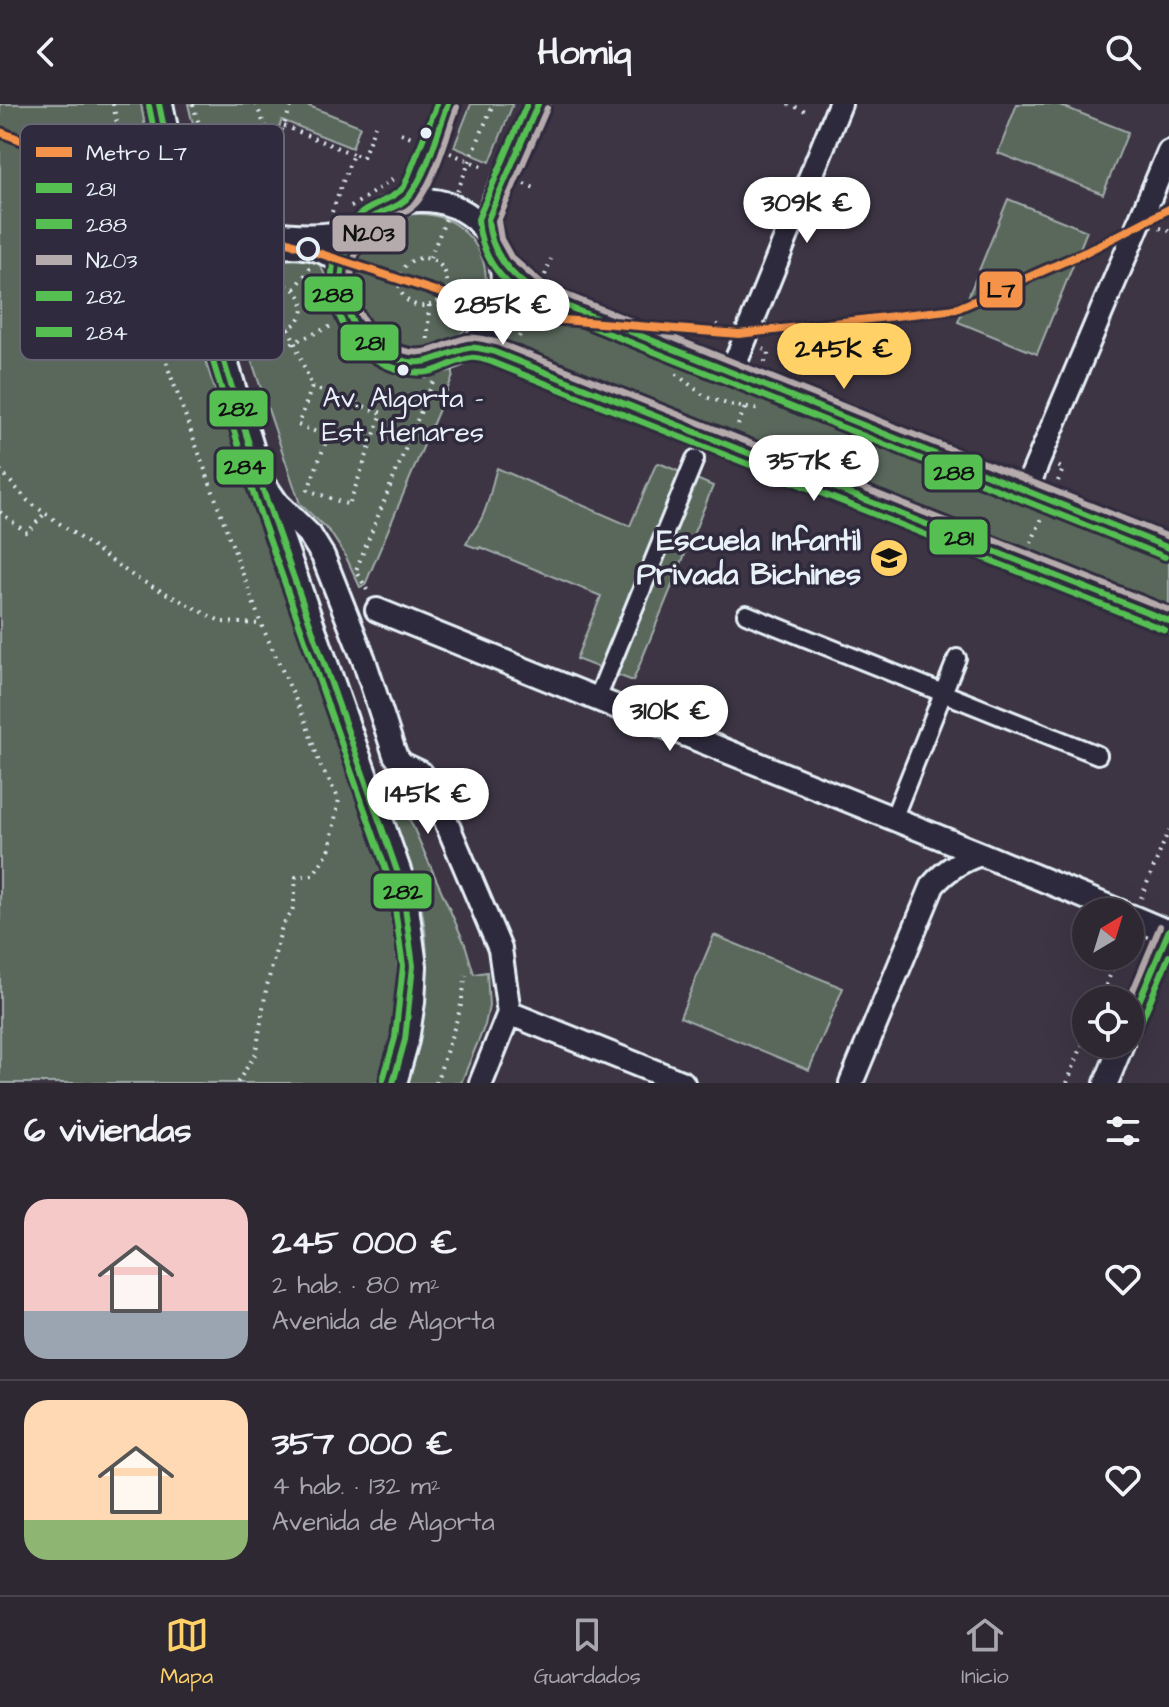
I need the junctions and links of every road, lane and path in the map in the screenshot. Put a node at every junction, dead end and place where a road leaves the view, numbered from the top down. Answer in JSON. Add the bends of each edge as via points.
{"nodes":[{"id":1,"x":113,"y":104,"type":"edge"},
{"id":2,"x":159,"y":104,"type":"edge"},
{"id":3,"x":193,"y":104,"type":"edge"},
{"id":4,"x":256,"y":104,"type":"edge"},
{"id":5,"x":292,"y":104,"type":"edge"},
{"id":6,"x":448,"y":104,"type":"edge"},
{"id":7,"x":493,"y":104,"type":"edge"},
{"id":8,"x":538,"y":104,"type":"edge"},
{"id":9,"x":788,"y":104,"type":"edge"},
{"id":10,"x":840,"y":104,"type":"edge"},
{"id":11,"x":806,"y":111,"type":"dead end"},
{"id":12,"x":117,"y":124,"type":"edge"},
{"id":13,"x":163,"y":124,"type":"edge"},
{"id":14,"x":198,"y":124,"type":"edge"},
{"id":15,"x":264,"y":124,"type":"edge"},
{"id":16,"x":284,"y":126,"type":"joint"},
{"id":17,"x":375,"y":126,"type":"dead end"},
{"id":18,"x":401,"y":133,"type":"dead end"},
{"id":19,"x":421,"y":141,"type":"junction"},
{"id":20,"x":406,"y":148,"type":"dead end"},
{"id":21,"x":1169,"y":152,"type":"edge"},
{"id":22,"x":353,"y":154,"type":"junction"},
{"id":23,"x":470,"y":161,"type":"junction"},
{"id":24,"x":398,"y":172,"type":"dead end"},
{"id":25,"x":506,"y":176,"type":"junction"},
{"id":26,"x":537,"y":189,"type":"dead end"},
{"id":27,"x":405,"y":202,"type":"junction"},
{"id":28,"x":451,"y":206,"type":"junction"},
{"id":29,"x":353,"y":219,"type":"junction"},
{"id":30,"x":327,"y":225,"type":"dead end"},
{"id":31,"x":1160,"y":228,"type":"dead end"},
{"id":32,"x":1169,"y":231,"type":"edge"},
{"id":33,"x":488,"y":234,"type":"junction"},
{"id":34,"x":284,"y":240,"type":"edge"},
{"id":35,"x":284,"y":241,"type":"edge"},
{"id":36,"x":430,"y":258,"type":"junction"},
{"id":37,"x":551,"y":259,"type":"dead end"},
{"id":38,"x":500,"y":261,"type":"junction"},
{"id":39,"x":312,"y":264,"type":"dead end"},
{"id":40,"x":342,"y":264,"type":"junction"},
{"id":41,"x":284,"y":286,"type":"edge"},
{"id":42,"x":295,"y":289,"type":"junction"},
{"id":43,"x":446,"y":290,"type":"junction"},
{"id":44,"x":539,"y":295,"type":"junction"},
{"id":45,"x":429,"y":305,"type":"junction"},
{"id":46,"x":497,"y":314,"type":"junction"},
{"id":47,"x":334,"y":325,"type":"dead end"},
{"id":48,"x":289,"y":328,"type":"junction"},
{"id":49,"x":284,"y":329,"type":"edge"},
{"id":50,"x":295,"y":343,"type":"junction"},
{"id":51,"x":284,"y":347,"type":"edge"},
{"id":52,"x":470,"y":347,"type":"junction"},
{"id":53,"x":511,"y":358,"type":"junction"},
{"id":54,"x":166,"y":360,"type":"edge"},
{"id":55,"x":223,"y":360,"type":"edge"},
{"id":56,"x":228,"y":360,"type":"edge"},
{"id":57,"x":732,"y":371,"type":"junction"},
{"id":58,"x":429,"y":373,"type":"junction"},
{"id":59,"x":230,"y":382,"type":"junction"},
{"id":60,"x":312,"y":387,"type":"junction"},
{"id":61,"x":695,"y":459,"type":"dead end"},
{"id":62,"x":0,"y":470,"type":"edge"},
{"id":63,"x":259,"y":476,"type":"junction"},
{"id":64,"x":1026,"y":490,"type":"junction"},
{"id":65,"x":0,"y":512,"type":"edge"},
{"id":66,"x":45,"y":513,"type":"junction"},
{"id":67,"x":1169,"y":548,"type":"edge"},
{"id":68,"x":356,"y":570,"type":"dead end"},
{"id":69,"x":377,"y":610,"type":"dead end"},
{"id":70,"x":746,"y":614,"type":"dead end"},
{"id":71,"x":1169,"y":621,"type":"edge"},
{"id":72,"x":261,"y":624,"type":"junction"},
{"id":73,"x":957,"y":658,"type":"dead end"},
{"id":74,"x":943,"y":693,"type":"junction"},
{"id":75,"x":597,"y":699,"type":"junction"},
{"id":76,"x":1098,"y":755,"type":"dead end"},
{"id":77,"x":893,"y":819,"type":"junction"},
{"id":78,"x":1169,"y":830,"type":"edge"},
{"id":79,"x":981,"y":854,"type":"junction"},
{"id":80,"x":1087,"y":898,"type":"edge"},
{"id":81,"x":1136,"y":898,"type":"edge"},
{"id":82,"x":1144,"y":921,"type":"edge"},
{"id":83,"x":1169,"y":931,"type":"edge"},
{"id":84,"x":466,"y":975,"type":"dead end"},
{"id":85,"x":1144,"y":990,"type":"edge"},
{"id":86,"x":509,"y":1013,"type":"junction"},
{"id":87,"x":1077,"y":1058,"type":"edge"},
{"id":88,"x":1116,"y":1058,"type":"edge"},
{"id":89,"x":237,"y":1083,"type":"edge"},
{"id":90,"x":393,"y":1083,"type":"edge"},
{"id":91,"x":436,"y":1083,"type":"edge"},
{"id":92,"x":481,"y":1083,"type":"edge"},
{"id":93,"x":683,"y":1083,"type":"edge"},
{"id":94,"x":851,"y":1083,"type":"edge"},
{"id":95,"x":1067,"y":1083,"type":"edge"},
{"id":96,"x":1106,"y":1083,"type":"edge"}],
"edges":[{"from":1,"to":12,"type":"path"},
{"from":2,"to":13,"type":"street"},
{"from":3,"to":14,"type":"path"},
{"from":4,"to":15,"type":"path"},
{"from":5,"to":16,"type":"path"},
{"from":6,"to":19,"type":"street"},
{"from":7,"to":23,"type":"path"},
{"from":8,"to":25,"type":"street"},
{"from":9,"to":11,"type":"path"},
{"from":10,"to":57,"type":"street"},
{"from":16,"to":22,"type":"path"},
{"from":17,"to":22,"type":"path","via":[[363,157]]},
{"from":18,"to":19,"type":"path"},
{"from":19,"to":20,"type":"path"},
{"from":19,"to":23,"type":"path"},
{"from":19,"to":27,"type":"street","via":[[414,188]]},
{"from":21,"to":64,"type":"street"},
{"from":22,"to":30,"type":"path"},
{"from":23,"to":25,"type":"path"},
{"from":23,"to":28,"type":"path"},
{"from":24,"to":29,"type":"path","via":[[363,196]]},
{"from":25,"to":26,"type":"path"},
{"from":25,"to":33,"type":"street","via":[[488,219]]},
{"from":27,"to":28,"type":"street","via":[[429,200]]},
{"from":27,"to":29,"type":"street"},
{"from":28,"to":33,"type":"street"},
{"from":28,"to":36,"type":"path"},
{"from":29,"to":34,"type":"street","via":[[341,234]]},
{"from":29,"to":40,"type":"street"},
{"from":31,"to":32,"type":"path"},
{"from":33,"to":38,"type":"street"},
{"from":35,"to":40,"type":"street","via":[[318,248]]},
{"from":36,"to":43,"type":"path","via":[[443,268]]},
{"from":36,"to":45,"type":"path","via":[[407,263],[398,285],[405,299]]},
{"from":37,"to":44,"type":"path"},
{"from":38,"to":44,"type":"street","via":[[514,279]]},
{"from":38,"to":46,"type":"street"},
{"from":39,"to":42,"type":"path"},
{"from":40,"to":58,"type":"street","via":[[347,313],[366,340]]},
{"from":41,"to":42,"type":"path"},
{"from":42,"to":48,"type":"path","via":[[302,314]]},
{"from":43,"to":45,"type":"path"},
{"from":43,"to":46,"type":"path"},
{"from":44,"to":53,"type":"path"},
{"from":44,"to":57,"type":"street"},
{"from":45,"to":58,"type":"path"},
{"from":46,"to":52,"type":"street"},
{"from":47,"to":50,"type":"path"},
{"from":48,"to":49,"type":"path"},
{"from":48,"to":50,"type":"path"},
{"from":50,"to":51,"type":"path"},
{"from":50,"to":60,"type":"path"},
{"from":52,"to":53,"type":"street"},
{"from":52,"to":58,"type":"street"},
{"from":53,"to":71,"type":"street"},
{"from":54,"to":72,"type":"path"},
{"from":55,"to":59,"type":"street"},
{"from":56,"to":59,"type":"street"},
{"from":57,"to":64,"type":"street"},
{"from":58,"to":68,"type":"path"},
{"from":59,"to":63,"type":"street"},
{"from":60,"to":60,"type":"path","via":[[382,413],[349,505],[308,490],[328,436],[298,425]]},
{"from":61,"to":75,"type":"street"},
{"from":62,"to":66,"type":"path"},
{"from":63,"to":86,"type":"street","via":[[323,556],[395,755],[421,773],[434,793],[500,949]]},
{"from":63,"to":90,"type":"street","via":[[402,885],[413,966],[405,1040]]},
{"from":64,"to":67,"type":"street"},
{"from":65,"to":66,"type":"path","via":[[27,533]]},
{"from":66,"to":72,"type":"path","via":[[136,578],[222,622]]},
{"from":69,"to":75,"type":"street"},
{"from":70,"to":74,"type":"street"},
{"from":72,"to":89,"type":"path","via":[[339,799],[329,851],[313,875],[296,877],[292,912],[282,926],[266,990],[256,1053]]},
{"from":73,"to":74,"type":"street"},
{"from":74,"to":76,"type":"street"},
{"from":74,"to":77,"type":"street"},
{"from":75,"to":77,"type":"street"},
{"from":77,"to":79,"type":"street"},
{"from":78,"to":81,"type":"path"},
{"from":79,"to":80,"type":"street"},
{"from":79,"to":94,"type":"street","via":[[944,872],[933,885]]},
{"from":82,"to":83,"type":"street"},
{"from":83,"to":85,"type":"street"},
{"from":84,"to":91,"type":"path"},
{"from":86,"to":92,"type":"street"},
{"from":86,"to":93,"type":"street"},
{"from":87,"to":95,"type":"path"},
{"from":88,"to":96,"type":"street"}]}
